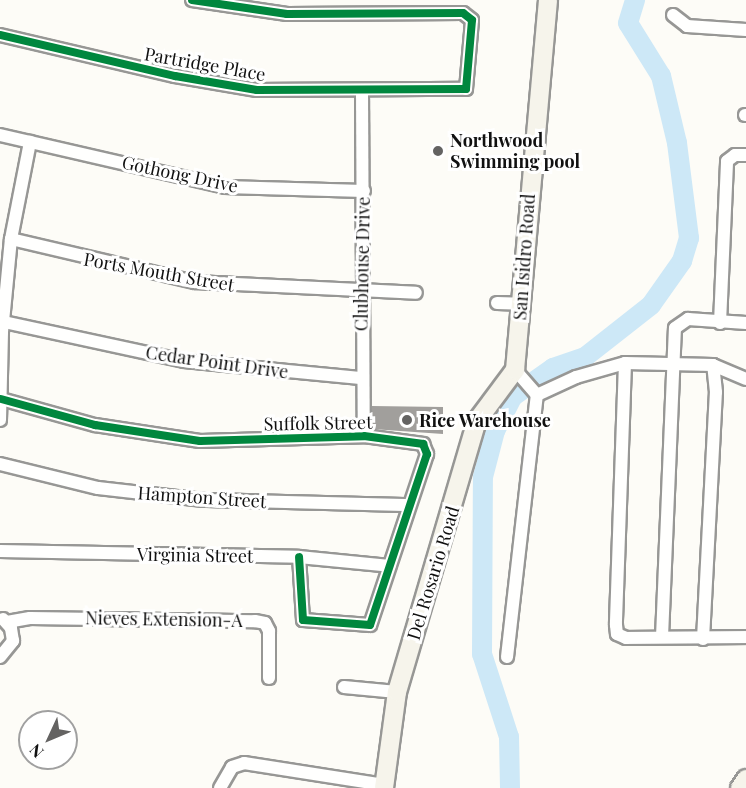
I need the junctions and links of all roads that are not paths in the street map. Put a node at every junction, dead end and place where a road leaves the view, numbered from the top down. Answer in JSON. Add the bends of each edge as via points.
{"nodes":[{"id":1,"x":192,"y":0,"type":"edge"},
{"id":2,"x":548,"y":0,"type":"edge"},
{"id":3,"x":673,"y":15,"type":"dead end"},
{"id":4,"x":746,"y":30,"type":"edge"},
{"id":5,"x":0,"y":35,"type":"edge"},
{"id":6,"x":362,"y":92,"type":"junction"},
{"id":7,"x":0,"y":135,"type":"edge"},
{"id":8,"x":30,"y":142,"type":"junction"},
{"id":9,"x":746,"y":155,"type":"edge"},
{"id":10,"x":364,"y":191,"type":"junction"},
{"id":11,"x":12,"y":239,"type":"junction"},
{"id":12,"x":362,"y":290,"type":"junction"},
{"id":13,"x":416,"y":293,"type":"dead end"},
{"id":14,"x":497,"y":303,"type":"dead end"},
{"id":15,"x":521,"y":304,"type":"junction"},
{"id":16,"x":720,"y":323,"type":"junction"},
{"id":17,"x":746,"y":323,"type":"edge"},
{"id":18,"x":2,"y":329,"type":"edge"},
{"id":19,"x":626,"y":363,"type":"junction"},
{"id":20,"x":672,"y":363,"type":"junction"},
{"id":21,"x":713,"y":365,"type":"junction"},
{"id":22,"x":520,"y":374,"type":"junction"},
{"id":23,"x":360,"y":378,"type":"junction"},
{"id":24,"x":746,"y":380,"type":"edge"},
{"id":25,"x":536,"y":393,"type":"junction"},
{"id":26,"x":1,"y":399,"type":"edge"},
{"id":27,"x":0,"y":420,"type":"edge"},
{"id":28,"x":364,"y":436,"type":"junction"},
{"id":29,"x":0,"y":464,"type":"edge"},
{"id":30,"x":408,"y":505,"type":"junction"},
{"id":31,"x":0,"y":551,"type":"edge"},
{"id":32,"x":299,"y":557,"type":"junction"},
{"id":33,"x":390,"y":566,"type":"junction"},
{"id":34,"x":3,"y":620,"type":"edge"},
{"id":35,"x":662,"y":637,"type":"junction"},
{"id":36,"x":746,"y":637,"type":"edge"},
{"id":37,"x":703,"y":639,"type":"junction"},
{"id":38,"x":0,"y":657,"type":"edge"},
{"id":39,"x":507,"y":657,"type":"dead end"},
{"id":40,"x":269,"y":678,"type":"dead end"},
{"id":41,"x":344,"y":687,"type":"dead end"},
{"id":42,"x":397,"y":692,"type":"junction"},
{"id":43,"x":746,"y":779,"type":"edge"},
{"id":44,"x":384,"y":786,"type":"edge"},
{"id":45,"x":220,"y":788,"type":"edge"},
{"id":46,"x":740,"y":788,"type":"edge"}],
"edges":[{"from":1,"to":6,"type":"street","name":"Partridge Place","via":[[287,14],[464,13],[472,20],[463,92]]},
{"from":2,"to":15,"type":"main road","name":"San Isidro Road"},
{"from":3,"to":4,"type":"street","via":[[687,26]]},
{"from":5,"to":6,"type":"street","name":"Partridge Place","via":[[175,76],[257,90]]},
{"from":6,"to":10,"type":"street","name":"Clubhouse Drive"},
{"from":7,"to":8,"type":"street","name":"Gothong Drive"},
{"from":8,"to":10,"type":"street","name":"Gothong Drive","via":[[225,187]]},
{"from":8,"to":11,"type":"street"},
{"from":9,"to":16,"type":"street","via":[[735,155],[727,161]]},
{"from":10,"to":12,"type":"street","name":"Clubhouse Drive"},
{"from":11,"to":12,"type":"street","name":"Ports Mouth Street","via":[[195,282]]},
{"from":11,"to":18,"type":"street"},
{"from":12,"to":13,"type":"street","name":"Ports Mouth Street"},
{"from":12,"to":23,"type":"street","name":"Clubhouse Drive"},
{"from":14,"to":15,"type":"street"},
{"from":15,"to":22,"type":"main road","name":"San Isidro Road"},
{"from":16,"to":17,"type":"street"},
{"from":16,"to":20,"type":"street","via":[[681,320],[675,328]]},
{"from":18,"to":23,"type":"street","name":"Cedar Point Drive","via":[[184,361]]},
{"from":18,"to":26,"type":"street"},
{"from":19,"to":20,"type":"street"},
{"from":19,"to":25,"type":"street"},
{"from":19,"to":35,"type":"street","via":[[616,631],[626,638]]},
{"from":20,"to":21,"type":"street"},
{"from":20,"to":35,"type":"street"},
{"from":21,"to":24,"type":"street"},
{"from":21,"to":37,"type":"street","via":[[716,392]]},
{"from":22,"to":25,"type":"street"},
{"from":22,"to":42,"type":"main road","name":"Del Rosario Road","via":[[477,421]]},
{"from":23,"to":28,"type":"street","name":"Clubhouse Drive"},
{"from":25,"to":39,"type":"street"},
{"from":26,"to":27,"type":"street"},
{"from":26,"to":28,"type":"street","name":"Suffolk Street","via":[[95,425],[200,441]]},
{"from":28,"to":30,"type":"street","name":"Suffolk Street","via":[[423,444],[426,454]]},
{"from":29,"to":30,"type":"street","name":"Hampton Street","via":[[98,488],[203,500]]},
{"from":30,"to":33,"type":"street","name":"Suffolk Street"},
{"from":31,"to":32,"type":"street","name":"Virginia Street"},
{"from":32,"to":33,"type":"street","name":"Virginia Street"},
{"from":32,"to":33,"type":"street","name":"Suffolk Street","via":[[306,622],[370,625]]},
{"from":34,"to":38,"type":"street","via":[[13,641]]},
{"from":34,"to":40,"type":"street","name":"Nieves Extension-A","via":[[266,623]]},
{"from":35,"to":37,"type":"street"},
{"from":36,"to":37,"type":"street"},
{"from":41,"to":42,"type":"street"},
{"from":42,"to":44,"type":"main road","name":"Del Rosario Road"},
{"from":43,"to":46,"type":"main road"},
{"from":44,"to":45,"type":"street","via":[[244,764],[232,767]]}]}
